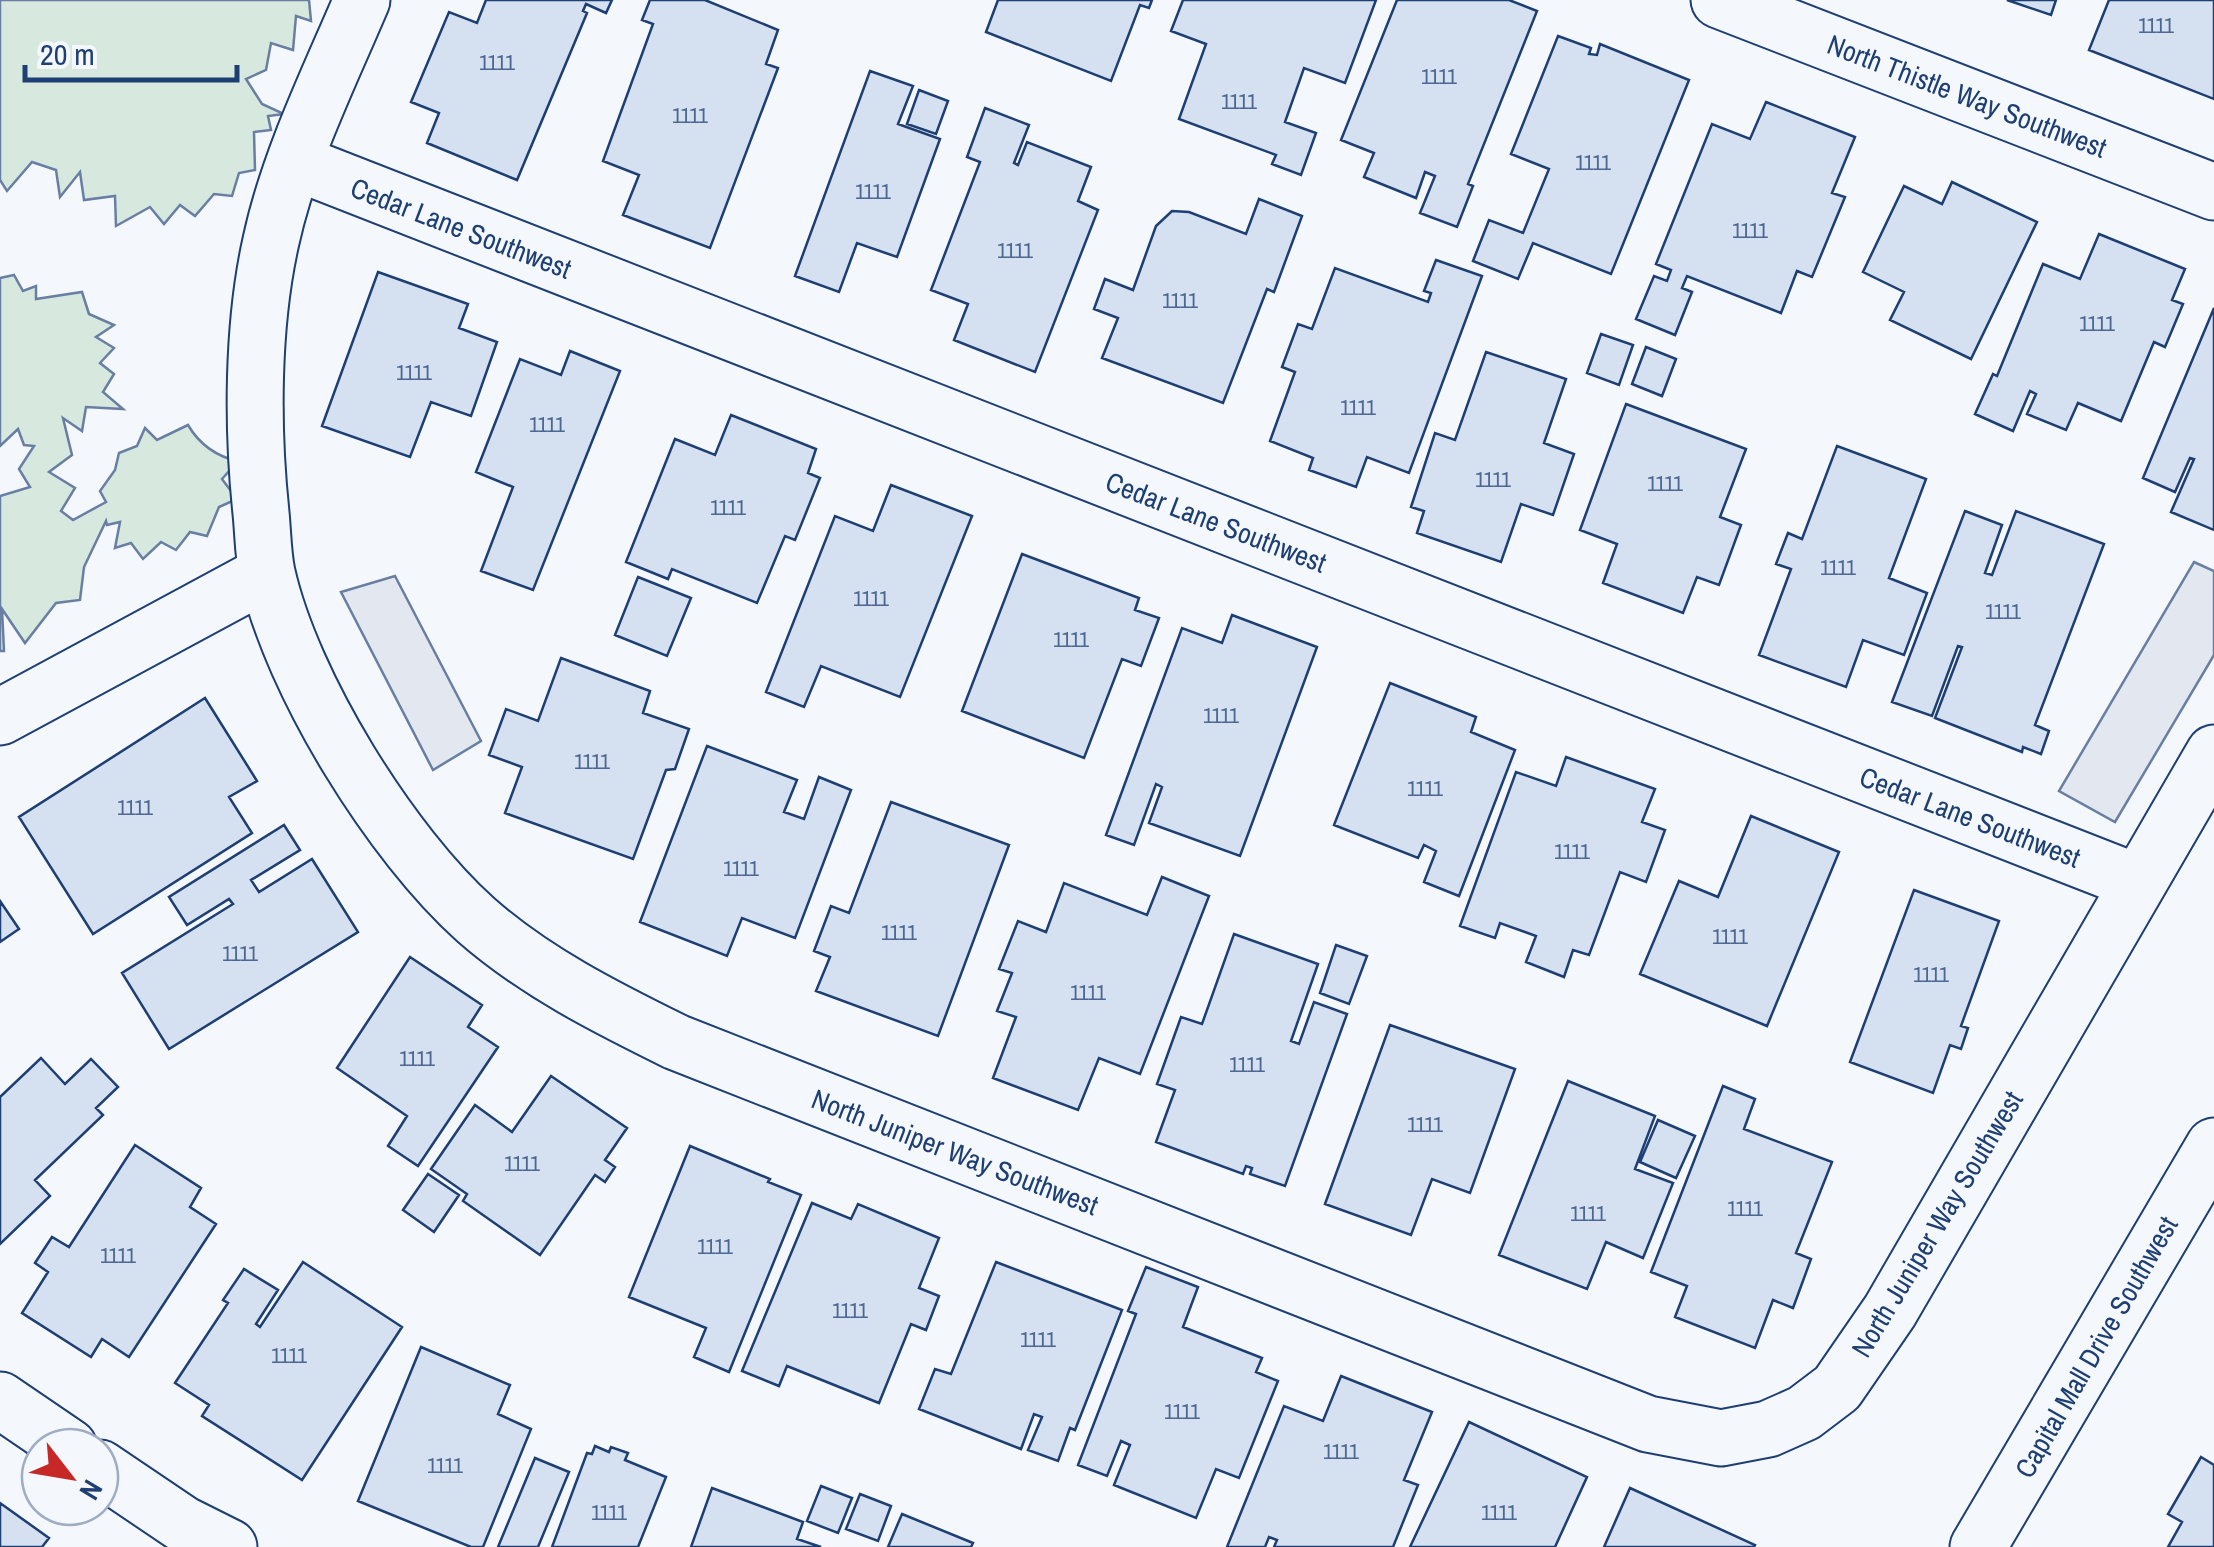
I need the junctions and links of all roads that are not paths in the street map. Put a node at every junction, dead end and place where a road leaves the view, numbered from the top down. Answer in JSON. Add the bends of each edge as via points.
{"nodes":[{"id":1,"x":362,"y":0,"type":"edge"},
{"id":2,"x":1720,"y":0,"type":"edge"},
{"id":3,"x":295,"y":162,"type":"junction"},
{"id":4,"x":2214,"y":192,"type":"edge"},
{"id":5,"x":267,"y":573,"type":"junction"},
{"id":6,"x":0,"y":716,"type":"edge"},
{"id":7,"x":2214,"y":753,"type":"edge"},
{"id":8,"x":2137,"y":882,"type":"junction"},
{"id":9,"x":2214,"y":1146,"type":"edge"},
{"id":10,"x":0,"y":1400,"type":"edge"},
{"id":11,"x":40,"y":1427,"type":"edge"},
{"id":12,"x":120,"y":1481,"type":"edge"},
{"id":13,"x":228,"y":1547,"type":"edge"},
{"id":14,"x":1978,"y":1547,"type":"edge"}],
"edges":[{"from":1,"to":3,"type":"street","name":"North Juniper Way Southwest"},
{"from":2,"to":4,"type":"street","name":"North Thistle Way Southwest"},
{"from":3,"to":5,"type":"street","name":"North Juniper Way Southwest","via":[[271,242],[260,332],[253,440]]},
{"from":3,"to":8,"type":"street","name":"Cedar Lane Southwest"},
{"from":5,"to":6,"type":"street"},
{"from":5,"to":8,"type":"street","name":"North Juniper Way Southwest","via":[[297,662],[350,762],[410,849],[476,920],[544,971],[676,1042],[1648,1424],[1689,1434],[1721,1438],[1768,1430],[1837,1388],[1890,1311]]},
{"from":7,"to":8,"type":"street"},
{"from":9,"to":14,"type":"street","name":"Capital Mall Drive Southwest"},
{"from":10,"to":11,"type":"street"},
{"from":12,"to":13,"type":"street"}]}
